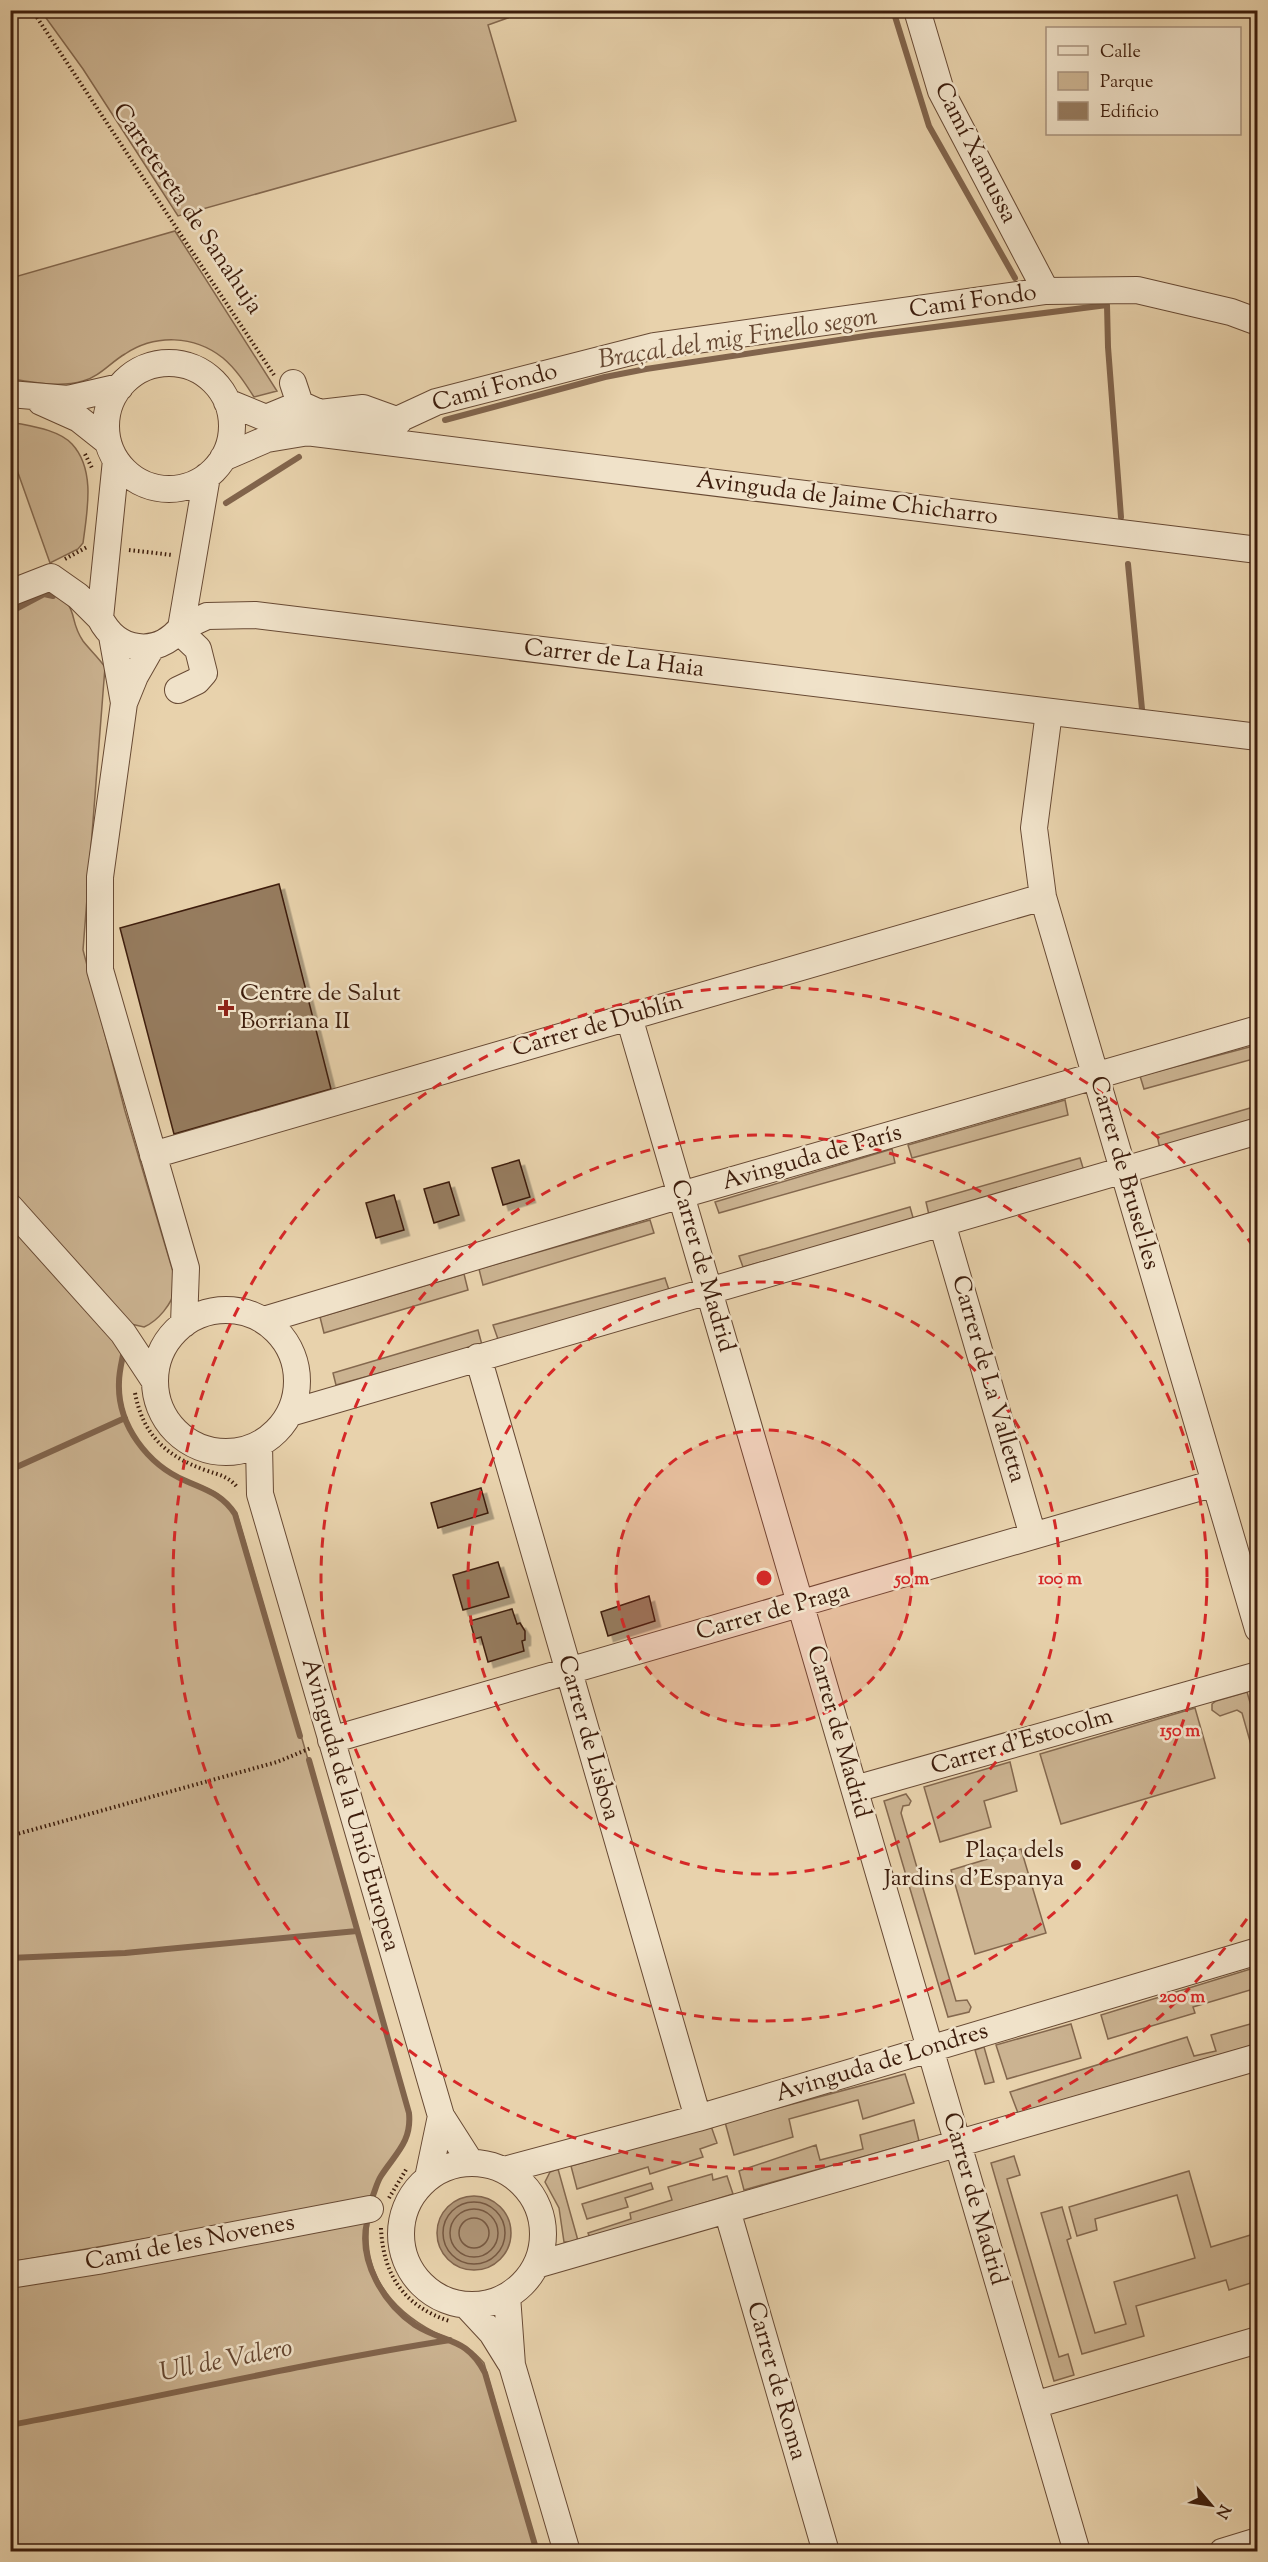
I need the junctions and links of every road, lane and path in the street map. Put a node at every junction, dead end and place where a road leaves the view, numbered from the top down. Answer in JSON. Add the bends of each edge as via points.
{"nodes":[{"id":1,"x":32,"y":10,"type":"edge"},
{"id":2,"x":917,"y":10,"type":"edge"},
{"id":3,"x":1046,"y":291,"type":"junction"},
{"id":4,"x":1257,"y":322,"type":"edge"},
{"id":5,"x":120,"y":387,"type":"junction"},
{"id":6,"x":19,"y":395,"type":"edge"},
{"id":7,"x":295,"y":398,"type":"junction"},
{"id":8,"x":227,"y":402,"type":"junction"},
{"id":9,"x":266,"y":418,"type":"junction"},
{"id":10,"x":397,"y":420,"type":"junction"},
{"id":11,"x":306,"y":432,"type":"junction"},
{"id":12,"x":339,"y":436,"type":"junction"},
{"id":13,"x":79,"y":445,"type":"dead end"},
{"id":14,"x":436,"y":447,"type":"junction"},
{"id":15,"x":112,"y":451,"type":"junction"},
{"id":16,"x":215,"y":467,"type":"junction"},
{"id":17,"x":92,"y":473,"type":"dead end"},
{"id":18,"x":97,"y":547,"type":"junction"},
{"id":19,"x":1257,"y":550,"type":"edge"},
{"id":20,"x":192,"y":557,"type":"junction"},
{"id":21,"x":10,"y":593,"type":"edge"},
{"id":22,"x":106,"y":627,"type":"junction"},
{"id":23,"x":180,"y":629,"type":"junction"},
{"id":24,"x":151,"y":648,"type":"junction"},
{"id":25,"x":178,"y":690,"type":"dead end"},
{"id":26,"x":124,"y":703,"type":"junction"},
{"id":27,"x":1049,"y":712,"type":"junction"},
{"id":28,"x":1257,"y":737,"type":"edge"},
{"id":29,"x":1043,"y":897,"type":"junction"},
{"id":30,"x":629,"y":1017,"type":"junction"},
{"id":31,"x":1257,"y":1029,"type":"edge"},
{"id":32,"x":1096,"y":1076,"type":"junction"},
{"id":33,"x":1257,"y":1131,"type":"edge"},
{"id":34,"x":153,"y":1155,"type":"junction"},
{"id":35,"x":1123,"y":1170,"type":"junction"},
{"id":36,"x":681,"y":1195,"type":"junction"},
{"id":37,"x":10,"y":1207,"type":"edge"},
{"id":38,"x":942,"y":1223,"type":"junction"},
{"id":39,"x":186,"y":1268,"type":"junction"},
{"id":40,"x":709,"y":1290,"type":"junction"},
{"id":41,"x":219,"y":1310,"type":"junction"},
{"id":42,"x":264,"y":1320,"type":"junction"},
{"id":43,"x":184,"y":1324,"type":"junction"},
{"id":44,"x":123,"y":1334,"type":"junction"},
{"id":45,"x":165,"y":1344,"type":"junction"},
{"id":46,"x":478,"y":1357,"type":"junction"},
{"id":47,"x":144,"y":1381,"type":"junction"},
{"id":48,"x":290,"y":1413,"type":"junction"},
{"id":49,"x":259,"y":1445,"type":"junction"},
{"id":50,"x":219,"y":1453,"type":"junction"},
{"id":51,"x":1215,"y":1483,"type":"junction"},
{"id":52,"x":251,"y":1493,"type":"junction"},
{"id":53,"x":1033,"y":1536,"type":"junction"},
{"id":54,"x":800,"y":1604,"type":"junction"},
{"id":55,"x":1257,"y":1629,"type":"edge"},
{"id":56,"x":568,"y":1671,"type":"junction"},
{"id":57,"x":1257,"y":1675,"type":"edge"},
{"id":58,"x":331,"y":1740,"type":"junction"},
{"id":59,"x":855,"y":1789,"type":"junction"},
{"id":60,"x":10,"y":1836,"type":"edge"},
{"id":61,"x":1257,"y":1951,"type":"edge"},
{"id":62,"x":930,"y":2049,"type":"junction"},
{"id":63,"x":1257,"y":2057,"type":"edge"},
{"id":64,"x":441,"y":2116,"type":"junction"},
{"id":65,"x":698,"y":2118,"type":"junction"},
{"id":66,"x":958,"y":2144,"type":"junction"},
{"id":67,"x":471,"y":2163,"type":"junction"},
{"id":68,"x":504,"y":2170,"type":"junction"},
{"id":69,"x":419,"y":2171,"type":"junction"},
{"id":70,"x":386,"y":2210,"type":"junction"},
{"id":71,"x":727,"y":2210,"type":"junction"},
{"id":72,"x":536,"y":2265,"type":"junction"},
{"id":73,"x":10,"y":2275,"type":"edge"},
{"id":74,"x":507,"y":2296,"type":"junction"},
{"id":75,"x":459,"y":2314,"type":"junction"},
{"id":76,"x":1257,"y":2340,"type":"edge"},
{"id":77,"x":512,"y":2365,"type":"junction"},
{"id":78,"x":1034,"y":2405,"type":"junction"},
{"id":79,"x":1257,"y":2541,"type":"edge"},
{"id":80,"x":567,"y":2552,"type":"edge"},
{"id":81,"x":826,"y":2552,"type":"edge"},
{"id":82,"x":1077,"y":2552,"type":"edge"},
{"id":83,"x":1222,"y":2552,"type":"edge"}],
"edges":[{"from":1,"to":7,"type":"path","name":"Carretereta de Sanahuja"},
{"from":2,"to":3,"type":"street","name":"Camí Xamussa","via":[[941,91]]},
{"from":3,"to":4,"type":"street","name":"Camí Fondo","via":[[1137,290]]},
{"from":3,"to":10,"type":"street","name":"Camí Fondo","via":[[654,346],[436,402]]},
{"from":5,"to":6,"type":"street","via":[[68,399]]},
{"from":5,"to":8,"type":"street","via":[[142,369],[156,364],[178,364],[210,378]]},
{"from":5,"to":15,"type":"street","via":[[107,413]]},
{"from":6,"to":15,"type":"street","via":[[79,419]]},
{"from":7,"to":9,"type":"street"},
{"from":7,"to":10,"type":"street","via":[[320,413],[363,408]]},
{"from":8,"to":9,"type":"street"},
{"from":8,"to":16,"type":"street","via":[[232,430]]},
{"from":9,"to":11,"type":"street"},
{"from":10,"to":12,"type":"street","name":"Camí Fondo"},
{"from":10,"to":14,"type":"street"},
{"from":11,"to":12,"type":"street","name":"Avinguda de Jaime Chicharro"},
{"from":11,"to":16,"type":"street","via":[[267,439]]},
{"from":12,"to":14,"type":"street","name":"Avinguda de Jaime Chicharro"},
{"from":13,"to":17,"type":"path","via":[[91,463]]},
{"from":14,"to":19,"type":"street","name":"Avinguda de Jaime Chicharro"},
{"from":15,"to":16,"type":"street","via":[[125,472],[151,487],[180,488]]},
{"from":15,"to":18,"type":"street"},
{"from":16,"to":20,"type":"street"},
{"from":18,"to":20,"type":"path"},
{"from":18,"to":22,"type":"street"},
{"from":20,"to":23,"type":"street"},
{"from":21,"to":22,"type":"street","via":[[51,577],[78,596]]},
{"from":22,"to":24,"type":"street","via":[[123,644]]},
{"from":22,"to":26,"type":"street"},
{"from":23,"to":24,"type":"street","via":[[168,641]]},
{"from":23,"to":25,"type":"street","via":[[198,649],[204,673]]},
{"from":23,"to":27,"type":"street","name":"Carrer de La Haia","via":[[207,616],[255,615]]},
{"from":24,"to":26,"type":"street"},
{"from":26,"to":34,"type":"street","via":[[100,877],[100,970]]},
{"from":27,"to":28,"type":"street"},
{"from":27,"to":29,"type":"street","name":"Carrer de Brusel·les","via":[[1034,828]]},
{"from":29,"to":30,"type":"street","name":"Carrer de Dublín"},
{"from":29,"to":32,"type":"street","name":"Carrer de Brusel·les"},
{"from":30,"to":34,"type":"street","name":"Carrer de Dublín"},
{"from":30,"to":36,"type":"street","name":"Carrer de Madrid"},
{"from":31,"to":32,"type":"street","name":"Avinguda de París"},
{"from":32,"to":35,"type":"street","name":"Carrer de Brusel·les"},
{"from":32,"to":36,"type":"street","name":"Avinguda de París"},
{"from":33,"to":35,"type":"street"},
{"from":34,"to":39,"type":"street"},
{"from":35,"to":38,"type":"street"},
{"from":35,"to":51,"type":"street","name":"Carrer de Brusel·les"},
{"from":36,"to":40,"type":"street","name":"Carrer de Madrid"},
{"from":36,"to":42,"type":"street","name":"Avinguda de París"},
{"from":37,"to":44,"type":"street"},
{"from":38,"to":40,"type":"street"},
{"from":38,"to":53,"type":"street","name":"Carrer de La Valletta"},
{"from":39,"to":41,"type":"street"},
{"from":39,"to":43,"type":"street"},
{"from":40,"to":46,"type":"street"},
{"from":40,"to":54,"type":"street","name":"Carrer de Madrid"},
{"from":41,"to":42,"type":"street","via":[[243,1311]]},
{"from":41,"to":43,"type":"street"},
{"from":42,"to":48,"type":"street","via":[[291,1351],[297,1372],[297,1392]]},
{"from":43,"to":45,"type":"street"},
{"from":44,"to":45,"type":"street"},
{"from":44,"to":47,"type":"street"},
{"from":45,"to":47,"type":"street"},
{"from":46,"to":48,"type":"street"},
{"from":46,"to":56,"type":"street","name":"Carrer de Lisboa"},
{"from":47,"to":50,"type":"street","via":[[180,1437],[198,1448]]},
{"from":47,"to":52,"type":"path","via":[[139,1414],[157,1442],[178,1459],[229,1478]]},
{"from":48,"to":49,"type":"street","via":[[277,1431]]},
{"from":49,"to":50,"type":"street"},
{"from":49,"to":52,"type":"street","name":"Avinguda de la Unió Europea"},
{"from":50,"to":52,"type":"street","name":"Avinguda de la Unió Europea"},
{"from":51,"to":53,"type":"street","name":"Carrer de Praga"},
{"from":51,"to":55,"type":"street","name":"Carrer de Brusel·les"},
{"from":52,"to":58,"type":"street","name":"Avinguda de la Unió Europea"},
{"from":53,"to":54,"type":"street","name":"Carrer de Praga"},
{"from":54,"to":56,"type":"street","name":"Carrer de Praga"},
{"from":54,"to":59,"type":"street","name":"Carrer de Madrid"},
{"from":56,"to":58,"type":"street","name":"Carrer de Praga"},
{"from":56,"to":65,"type":"street","name":"Carrer de Lisboa"},
{"from":57,"to":59,"type":"street","name":"Carrer d'Estocolm"},
{"from":58,"to":60,"type":"path","via":[[277,1762]]},
{"from":58,"to":64,"type":"street","name":"Avinguda de la Unió Europea"},
{"from":59,"to":62,"type":"street","name":"Carrer de Madrid"},
{"from":61,"to":62,"type":"street","name":"Avinguda de Londres"},
{"from":62,"to":65,"type":"street","name":"Avinguda de Londres"},
{"from":62,"to":66,"type":"street","name":"Carrer de Madrid"},
{"from":63,"to":66,"type":"street"},
{"from":64,"to":67,"type":"street","name":"Avinguda de la Unió Europea"},
{"from":64,"to":69,"type":"street","name":"Avinguda de la Unió Europea"},
{"from":65,"to":68,"type":"street","name":"Avinguda de Londres"},
{"from":66,"to":71,"type":"street"},
{"from":66,"to":78,"type":"street","name":"Carrer de Madrid"},
{"from":67,"to":68,"type":"street"},
{"from":67,"to":69,"type":"street"},
{"from":68,"to":72,"type":"street","via":[[526,2187],[540,2211],[542,2247]]},
{"from":69,"to":70,"type":"street"},
{"from":69,"to":70,"type":"path","via":[[392,2191]]},
{"from":70,"to":73,"type":"street","name":"Camí de les Novenes"},
{"from":70,"to":75,"type":"street","via":[[402,2220],[405,2257],[414,2275]]},
{"from":70,"to":75,"type":"path","via":[[385,2260],[396,2285],[416,2306]]},
{"from":71,"to":72,"type":"street"},
{"from":71,"to":81,"type":"street","name":"Carrer de Roma"},
{"from":72,"to":74,"type":"street","via":[[524,2283]]},
{"from":74,"to":75,"type":"street"},
{"from":74,"to":77,"type":"street"},
{"from":75,"to":77,"type":"street","via":[[492,2333]]},
{"from":76,"to":78,"type":"street"},
{"from":77,"to":80,"type":"street"},
{"from":78,"to":82,"type":"street","name":"Carrer de Madrid"},
{"from":79,"to":83,"type":"street"}]}
